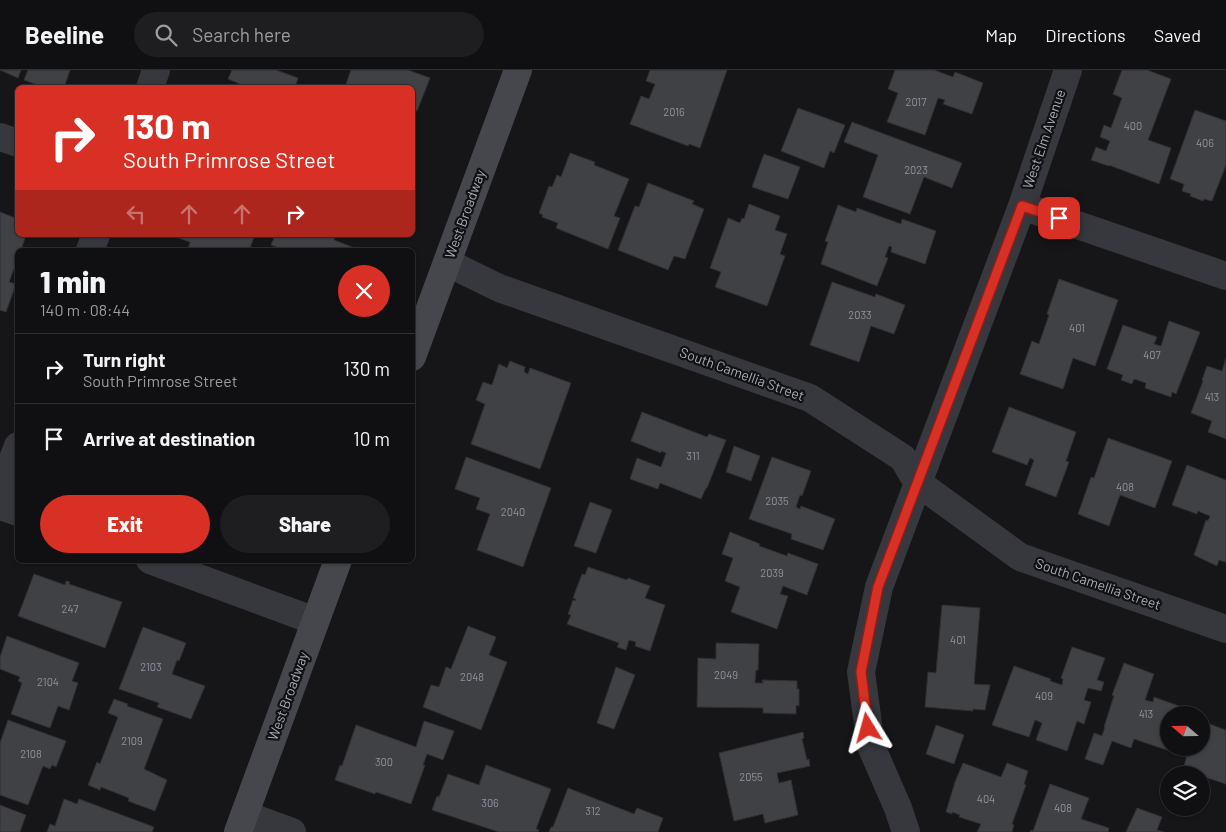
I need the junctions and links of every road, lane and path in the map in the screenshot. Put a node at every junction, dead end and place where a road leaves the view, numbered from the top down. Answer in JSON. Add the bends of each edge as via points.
{"nodes":[{"id":1,"x":156,"y":70,"type":"edge"},
{"id":2,"x":518,"y":70,"type":"edge"},
{"id":3,"x":1068,"y":70,"type":"edge"},
{"id":4,"x":151,"y":85,"type":"edge"},
{"id":5,"x":0,"y":137,"type":"edge"},
{"id":6,"x":15,"y":142,"type":"edge"},
{"id":7,"x":1022,"y":206,"type":"junction"},
{"id":8,"x":448,"y":262,"type":"junction"},
{"id":9,"x":1226,"y":276,"type":"edge"},
{"id":10,"x":415,"y":349,"type":"edge"},
{"id":11,"x":15,"y":454,"type":"edge"},
{"id":12,"x":917,"y":482,"type":"junction"},
{"id":13,"x":0,"y":493,"type":"edge"},
{"id":14,"x":0,"y":506,"type":"edge"},
{"id":15,"x":15,"y":511,"type":"edge"},
{"id":16,"x":158,"y":563,"type":"edge"},
{"id":17,"x":337,"y":563,"type":"edge"},
{"id":18,"x":315,"y":621,"type":"junction"},
{"id":19,"x":1226,"y":629,"type":"edge"},
{"id":20,"x":241,"y":823,"type":"edge"},
{"id":21,"x":292,"y":832,"type":"edge"},
{"id":22,"x":906,"y":832,"type":"edge"}],
"edges":[{"from":1,"to":4,"type":"street"},
{"from":2,"to":8,"type":"main road","name":"West Broadway"},
{"from":3,"to":7,"type":"street","name":"West Elm Avenue"},
{"from":5,"to":6,"type":"street"},
{"from":7,"to":9,"type":"street"},
{"from":7,"to":12,"type":"street","name":"West Elm Avenue"},
{"from":8,"to":10,"type":"main road","name":"West Broadway"},
{"from":8,"to":12,"type":"street","name":"South Camellia Street","via":[[499,288],[810,398],[903,458]]},
{"from":11,"to":13,"type":"street"},
{"from":12,"to":19,"type":"street","name":"South Camellia Street","via":[[1020,558]]},
{"from":12,"to":22,"type":"street","name":"West Elm Avenue","via":[[878,587],[861,672],[871,746]]},
{"from":14,"to":15,"type":"street"},
{"from":16,"to":18,"type":"street"},
{"from":17,"to":18,"type":"main road","name":"West Broadway"},
{"from":18,"to":20,"type":"main road","name":"West Broadway"},
{"from":20,"to":21,"type":"street"}]}
